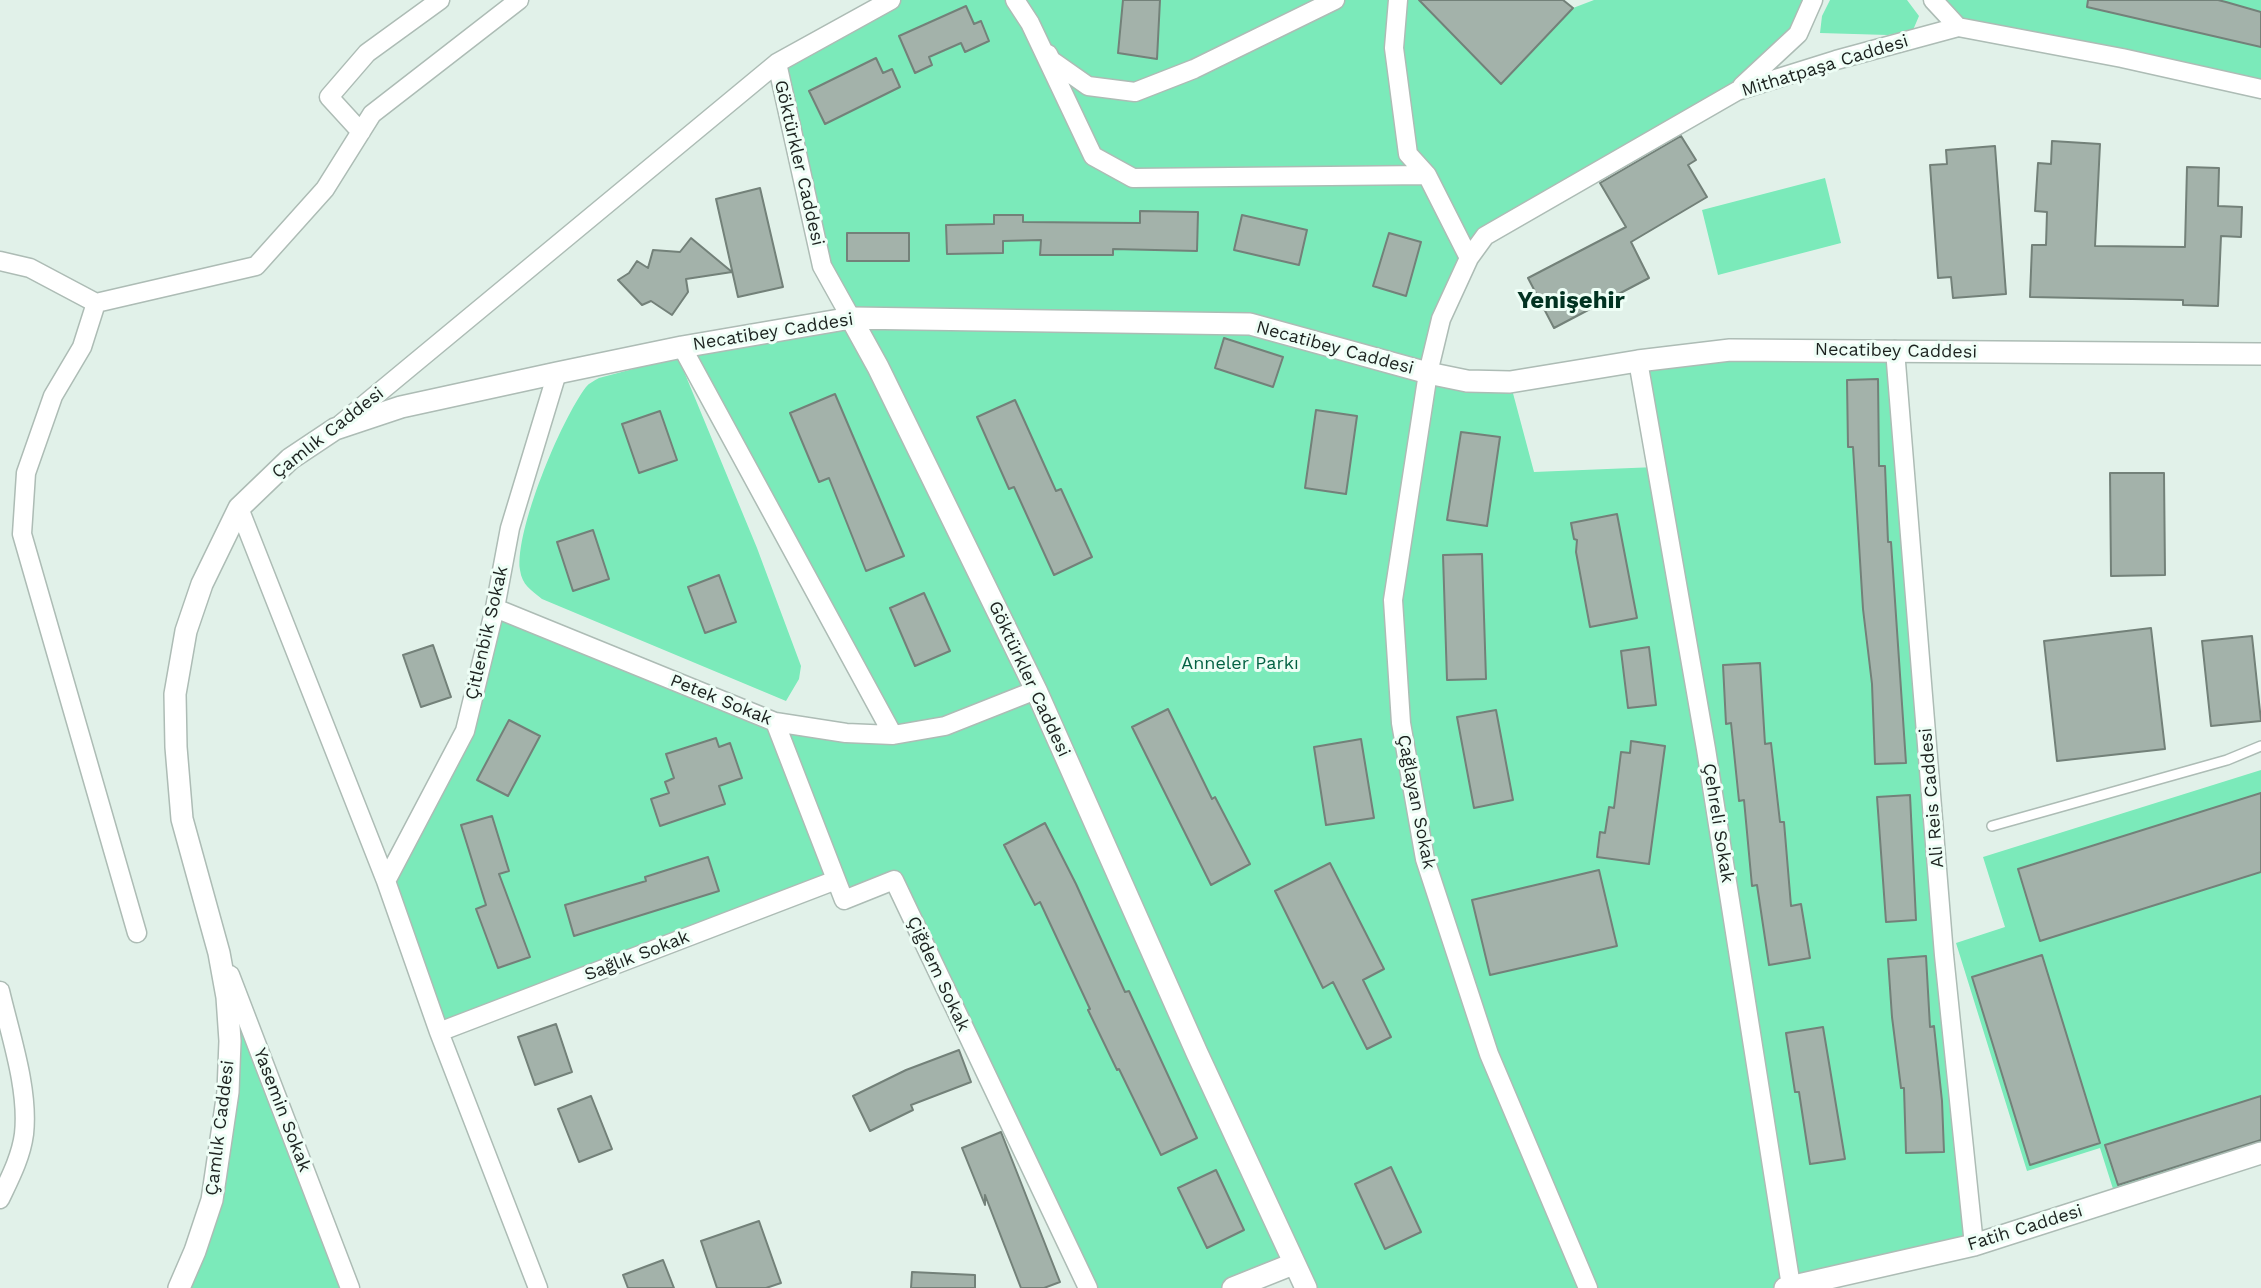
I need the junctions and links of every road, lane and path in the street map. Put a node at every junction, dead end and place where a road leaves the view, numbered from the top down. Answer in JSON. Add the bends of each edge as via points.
{"nodes":[{"id":1,"x":440,"y":0,"type":"edge"},
{"id":2,"x":519,"y":0,"type":"edge"},
{"id":3,"x":891,"y":0,"type":"edge"},
{"id":4,"x":1015,"y":0,"type":"edge"},
{"id":5,"x":1335,"y":0,"type":"edge"},
{"id":6,"x":1398,"y":0,"type":"edge"},
{"id":7,"x":1813,"y":0,"type":"edge"},
{"id":8,"x":1933,"y":0,"type":"edge"},
{"id":9,"x":1030,"y":23,"type":"junction"},
{"id":10,"x":1958,"y":27,"type":"junction"},
{"id":11,"x":777,"y":63,"type":"junction"},
{"id":12,"x":2261,"y":89,"type":"edge"},
{"id":13,"x":1737,"y":91,"type":"junction"},
{"id":14,"x":361,"y":132,"type":"junction"},
{"id":15,"x":1427,"y":175,"type":"junction"},
{"id":16,"x":1469,"y":258,"type":"junction"},
{"id":17,"x":0,"y":261,"type":"edge"},
{"id":18,"x":96,"y":303,"type":"junction"},
{"id":19,"x":851,"y":318,"type":"junction"},
{"id":20,"x":682,"y":347,"type":"junction"},
{"id":21,"x":1895,"y":350,"type":"junction"},
{"id":22,"x":2261,"y":354,"type":"edge"},
{"id":23,"x":1637,"y":361,"type":"junction"},
{"id":24,"x":556,"y":373,"type":"junction"},
{"id":25,"x":1428,"y":373,"type":"junction"},
{"id":26,"x":335,"y":429,"type":"junction"},
{"id":27,"x":239,"y":508,"type":"junction"},
{"id":28,"x":495,"y":608,"type":"junction"},
{"id":29,"x":1036,"y":690,"type":"junction"},
{"id":30,"x":775,"y":722,"type":"junction"},
{"id":31,"x":893,"y":735,"type":"junction"},
{"id":32,"x":2261,"y":746,"type":"edge"},
{"id":33,"x":1992,"y":826,"type":"dead end"},
{"id":34,"x":836,"y":880,"type":"junction"},
{"id":35,"x":386,"y":881,"type":"junction"},
{"id":36,"x":213,"y":932,"type":"junction"},
{"id":37,"x":137,"y":933,"type":"dead end"},
{"id":38,"x":0,"y":991,"type":"edge"},
{"id":39,"x":439,"y":1032,"type":"junction"},
{"id":40,"x":2261,"y":1153,"type":"edge"},
{"id":41,"x":0,"y":1199,"type":"edge"},
{"id":42,"x":1974,"y":1245,"type":"junction"},
{"id":43,"x":1293,"y":1264,"type":"junction"},
{"id":44,"x":1788,"y":1287,"type":"edge"},
{"id":45,"x":179,"y":1288,"type":"edge"},
{"id":46,"x":350,"y":1288,"type":"edge"},
{"id":47,"x":538,"y":1288,"type":"edge"},
{"id":48,"x":1088,"y":1288,"type":"edge"},
{"id":49,"x":1233,"y":1288,"type":"edge"},
{"id":50,"x":1306,"y":1288,"type":"edge"},
{"id":51,"x":1588,"y":1288,"type":"edge"}],
"edges":[{"from":1,"to":14,"type":"street","via":[[367,53],[328,97]]},
{"from":2,"to":14,"type":"street","via":[[372,114]]},
{"from":3,"to":11,"type":"street","name":"Çamlık Caddesi"},
{"from":4,"to":9,"type":"street"},
{"from":5,"to":9,"type":"street","via":[[1194,69],[1135,92],[1088,86],[1051,60]]},
{"from":6,"to":15,"type":"street","via":[[1394,48],[1409,154]]},
{"from":7,"to":13,"type":"street","via":[[1798,34]]},
{"from":8,"to":10,"type":"street"},
{"from":9,"to":15,"type":"street","via":[[1093,156],[1133,178]]},
{"from":10,"to":12,"type":"street","name":"Mithatpaşa Caddesi"},
{"from":10,"to":13,"type":"street","name":"Mithatpaşa Caddesi"},
{"from":11,"to":19,"type":"street","name":"Göktürkler Caddesi","via":[[822,266]]},
{"from":11,"to":26,"type":"street","name":"Çamlık Caddesi"},
{"from":13,"to":16,"type":"street","name":"Mithatpaşa Caddesi","via":[[1485,236]]},
{"from":14,"to":18,"type":"street","via":[[325,189],[256,266]]},
{"from":15,"to":16,"type":"street"},
{"from":16,"to":25,"type":"street","name":"Mithatpaşa Caddesi","via":[[1441,319]]},
{"from":17,"to":18,"type":"street","via":[[30,268]]},
{"from":18,"to":37,"type":"street","via":[[82,347],[53,396],[26,473],[22,534]]},
{"from":19,"to":20,"type":"street","name":"Necatibey Caddesi"},
{"from":19,"to":25,"type":"street","name":"Necatibey Caddesi","via":[[1250,324]]},
{"from":19,"to":29,"type":"street","name":"Göktürkler Caddesi"},
{"from":20,"to":24,"type":"street","name":"Necatibey Caddesi"},
{"from":20,"to":31,"type":"street"},
{"from":21,"to":22,"type":"street","name":"Necatibey Caddesi"},
{"from":21,"to":23,"type":"street","name":"Necatibey Caddesi","via":[[1730,350]]},
{"from":21,"to":42,"type":"street","name":"Ali Reis Caddesi","via":[[1944,956]]},
{"from":23,"to":25,"type":"street","name":"Necatibey Caddesi","via":[[1510,382],[1467,381]]},
{"from":23,"to":44,"type":"street","name":"Çehreli Sokak","via":[[1706,749]]},
{"from":24,"to":26,"type":"street","name":"Necatibey Caddesi","via":[[401,407]]},
{"from":24,"to":28,"type":"street","name":"Çitlenbik Sokak","via":[[510,528]]},
{"from":25,"to":51,"type":"street","name":"Çağlayan Sokak","via":[[1393,600],[1401,723],[1425,859],[1485,1041]]},
{"from":26,"to":27,"type":"street","name":"Çamlık Caddesi","via":[[290,459]]},
{"from":27,"to":35,"type":"street"},
{"from":27,"to":36,"type":"street","name":"Çamlık Caddesi","via":[[198,596],[186,631],[175,694],[182,819]]},
{"from":28,"to":30,"type":"street","name":"Petek Sokak"},
{"from":28,"to":35,"type":"street","name":"Çitlenbik Sokak","via":[[465,731]]},
{"from":29,"to":31,"type":"street","name":"Petek Sokak","via":[[945,726]]},
{"from":29,"to":43,"type":"street","name":"Göktürkler Caddesi"},
{"from":30,"to":31,"type":"street","name":"Petek Sokak"},
{"from":30,"to":34,"type":"street"},
{"from":32,"to":33,"type":"lane","via":[[2227,760]]},
{"from":34,"to":39,"type":"street","name":"Sağlık Sokak"},
{"from":34,"to":48,"type":"street","name":"Çiğdem Sokak","via":[[844,900],[894,880]]},
{"from":35,"to":39,"type":"street"},
{"from":36,"to":45,"type":"street","name":"Çamlık Caddesi","via":[[227,997],[228,1092],[212,1200]]},
{"from":36,"to":46,"type":"street","name":"Yasemin Sokak"},
{"from":38,"to":41,"type":"street","via":[[24,1103],[24,1134]]},
{"from":39,"to":47,"type":"street"},
{"from":40,"to":42,"type":"street","name":"Fatih Caddesi"},
{"from":42,"to":44,"type":"street","name":"Fatih Caddesi"},
{"from":43,"to":49,"type":"street"},
{"from":43,"to":50,"type":"street","name":"Göktürkler Caddesi"}]}
